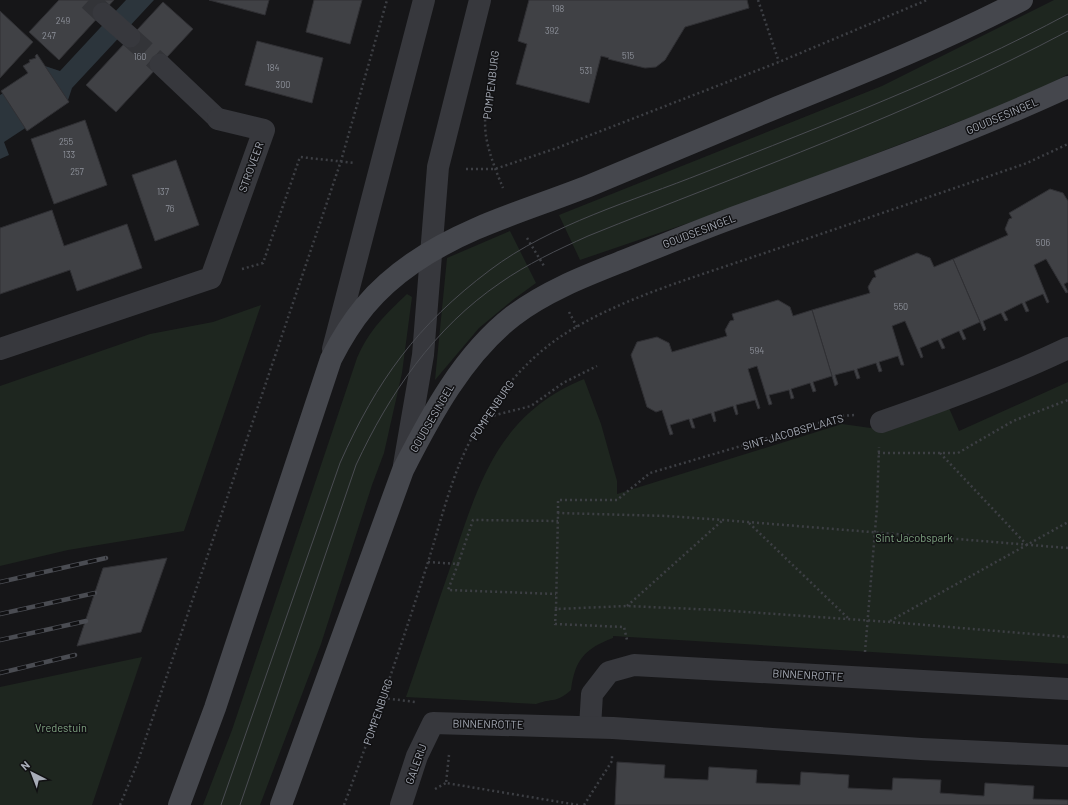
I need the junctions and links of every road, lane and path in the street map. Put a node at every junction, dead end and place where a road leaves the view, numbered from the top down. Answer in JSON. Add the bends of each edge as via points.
{"nodes":[{"id":1,"x":387,"y":0,"type":"edge"},
{"id":2,"x":424,"y":0,"type":"edge"},
{"id":3,"x":480,"y":0,"type":"edge"},
{"id":4,"x":758,"y":0,"type":"edge"},
{"id":5,"x":927,"y":0,"type":"edge"},
{"id":6,"x":1022,"y":0,"type":"edge"},
{"id":7,"x":103,"y":13,"type":"tunnel mouth"},
{"id":8,"x":130,"y":37,"type":"tunnel mouth"},
{"id":9,"x":779,"y":62,"type":"junction"},
{"id":10,"x":160,"y":64,"type":"tunnel mouth"},
{"id":11,"x":492,"y":70,"type":"dead end"},
{"id":12,"x":1068,"y":87,"type":"edge"},
{"id":13,"x":218,"y":119,"type":"joint"},
{"id":14,"x":1068,"y":144,"type":"edge"},
{"id":15,"x":341,"y":161,"type":"junction"},
{"id":16,"x":495,"y":169,"type":"junction"},
{"id":17,"x":514,"y":214,"type":"junction"},
{"id":18,"x":431,"y":252,"type":"junction"},
{"id":19,"x":211,"y":278,"type":"junction"},
{"id":20,"x":557,"y":289,"type":"junction"},
{"id":21,"x":577,"y":327,"type":"junction"},
{"id":22,"x":1068,"y":348,"type":"edge"},
{"id":23,"x":0,"y":349,"type":"edge"},
{"id":24,"x":331,"y":359,"type":"junction"},
{"id":25,"x":597,"y":366,"type":"dead end"},
{"id":26,"x":1068,"y":400,"type":"edge"},
{"id":27,"x":484,"y":418,"type":"junction"},
{"id":28,"x":881,"y":422,"type":"junction"},
{"id":29,"x":878,"y":453,"type":"junction"},
{"id":30,"x":940,"y":453,"type":"junction"},
{"id":31,"x":403,"y":470,"type":"junction"},
{"id":32,"x":558,"y":513,"type":"junction"},
{"id":33,"x":723,"y":520,"type":"junction"},
{"id":34,"x":558,"y":521,"type":"junction"},
{"id":35,"x":748,"y":522,"type":"junction"},
{"id":36,"x":1068,"y":522,"type":"edge"},
{"id":37,"x":875,"y":531,"type":"junction"},
{"id":38,"x":1027,"y":544,"type":"junction"},
{"id":39,"x":1068,"y":548,"type":"edge"},
{"id":40,"x":428,"y":562,"type":"junction"},
{"id":41,"x":458,"y":564,"type":"junction"},
{"id":42,"x":556,"y":594,"type":"junction"},
{"id":43,"x":627,"y":606,"type":"junction"},
{"id":44,"x":556,"y":609,"type":"junction"},
{"id":45,"x":849,"y":619,"type":"junction"},
{"id":46,"x":868,"y":620,"type":"junction"},
{"id":47,"x":890,"y":622,"type":"junction"},
{"id":48,"x":613,"y":627,"type":"dead end"},
{"id":49,"x":1068,"y":637,"type":"edge"},
{"id":50,"x":865,"y":650,"type":"dead end"},
{"id":51,"x":1068,"y":689,"type":"edge"},
{"id":52,"x":383,"y":698,"type":"junction"},
{"id":53,"x":405,"y":701,"type":"dead end"},
{"id":54,"x":459,"y":723,"type":"junction"},
{"id":55,"x":433,"y":724,"type":"joint"},
{"id":56,"x":590,"y":727,"type":"junction"},
{"id":57,"x":613,"y":728,"type":"junction"},
{"id":58,"x":1068,"y":756,"type":"edge"},
{"id":59,"x":120,"y":805,"type":"edge"},
{"id":60,"x":179,"y":805,"type":"edge"},
{"id":61,"x":281,"y":805,"type":"edge"},
{"id":62,"x":344,"y":805,"type":"edge"},
{"id":63,"x":402,"y":805,"type":"edge"},
{"id":64,"x":578,"y":805,"type":"edge"},
{"id":65,"x":584,"y":805,"type":"edge"}],
"edges":[{"from":1,"to":15,"type":"path"},
{"from":2,"to":24,"type":"street"},
{"from":3,"to":18,"type":"street","via":[[438,167]]},
{"from":4,"to":9,"type":"path"},
{"from":5,"to":9,"type":"path"},
{"from":6,"to":17,"type":"main road","via":[[900,58],[569,194]]},
{"from":7,"to":8,"type":"street"},
{"from":9,"to":16,"type":"path","via":[[557,148]]},
{"from":10,"to":13,"type":"street","name":"STROVEER"},
{"from":11,"to":16,"type":"path","name":"POMPENBURG","via":[[486,135]]},
{"from":12,"to":20,"type":"main road","name":"GOUDSESINGEL","via":[[974,129],[694,233]]},
{"from":13,"to":19,"type":"street","name":"STROVEER","via":[[264,130]]},
{"from":14,"to":21,"type":"path","via":[[1027,163],[634,300]]},
{"from":15,"to":19,"type":"path","via":[[300,157],[263,264]]},
{"from":15,"to":59,"type":"path","via":[[137,764]]},
{"from":16,"to":17,"type":"path","name":"POMPENBURG"},
{"from":17,"to":18,"type":"main road"},
{"from":17,"to":20,"type":"path","name":"POMPENBURG"},
{"from":18,"to":24,"type":"main road","via":[[397,275],[370,300],[351,323]]},
{"from":18,"to":31,"type":"street","via":[[422,355]]},
{"from":19,"to":23,"type":"street"},
{"from":20,"to":21,"type":"path","name":"POMPENBURG"},
{"from":20,"to":31,"type":"main road","name":"GOUDSESINGEL","via":[[513,316],[483,345],[450,387],[425,427]]},
{"from":21,"to":27,"type":"path","name":"POMPENBURG","via":[[545,348],[528,364],[498,397]]},
{"from":22,"to":28,"type":"street","via":[[945,400]]},
{"from":24,"to":60,"type":"main road","via":[[215,708]]},
{"from":25,"to":27,"type":"path","via":[[563,383],[531,406]]},
{"from":26,"to":30,"type":"path","via":[[1012,421],[958,453]]},
{"from":27,"to":40,"type":"path","name":"POMPENBURG","via":[[462,460],[447,497]]},
{"from":28,"to":29,"type":"path"},
{"from":28,"to":32,"type":"path","name":"SINT-JACOBSPLAATS","via":[[867,415],[842,416],[650,473],[616,500],[558,500]]},
{"from":29,"to":30,"type":"path"},
{"from":29,"to":37,"type":"path"},
{"from":30,"to":38,"type":"path"},
{"from":31,"to":61,"type":"main road"},
{"from":32,"to":33,"type":"path"},
{"from":32,"to":34,"type":"path"},
{"from":33,"to":35,"type":"path"},
{"from":33,"to":43,"type":"path"},
{"from":34,"to":41,"type":"path","via":[[473,520]]},
{"from":34,"to":42,"type":"path"},
{"from":35,"to":37,"type":"path"},
{"from":35,"to":45,"type":"path"},
{"from":36,"to":38,"type":"path"},
{"from":37,"to":38,"type":"path"},
{"from":37,"to":46,"type":"path"},
{"from":38,"to":39,"type":"path"},
{"from":38,"to":47,"type":"path"},
{"from":40,"to":41,"type":"path"},
{"from":40,"to":52,"type":"path","name":"POMPENBURG"},
{"from":41,"to":42,"type":"path","via":[[448,590]]},
{"from":42,"to":44,"type":"path"},
{"from":43,"to":44,"type":"path"},
{"from":43,"to":45,"type":"path"},
{"from":44,"to":48,"type":"path","via":[[555,624]]},
{"from":45,"to":46,"type":"path"},
{"from":46,"to":47,"type":"path"},
{"from":46,"to":50,"type":"path"},
{"from":47,"to":49,"type":"path"},
{"from":51,"to":56,"type":"street","name":"BINNENROTTE","via":[[634,665],[609,672],[592,694]]},
{"from":52,"to":53,"type":"path"},
{"from":52,"to":62,"type":"path","name":"POMPENBURG"},
{"from":54,"to":55,"type":"street","name":"BINNENROTTE"},
{"from":54,"to":56,"type":"street","name":"BINNENROTTE"},
{"from":54,"to":64,"type":"path","via":[[451,735],[446,783]]},
{"from":55,"to":63,"type":"street","name":"GALERIJ","via":[[417,756]]},
{"from":56,"to":57,"type":"street","name":"BINNENROTTE"},
{"from":57,"to":58,"type":"street","name":"BINNENROTTE","via":[[921,749]]},
{"from":57,"to":65,"type":"path","via":[[612,761]]}]}
